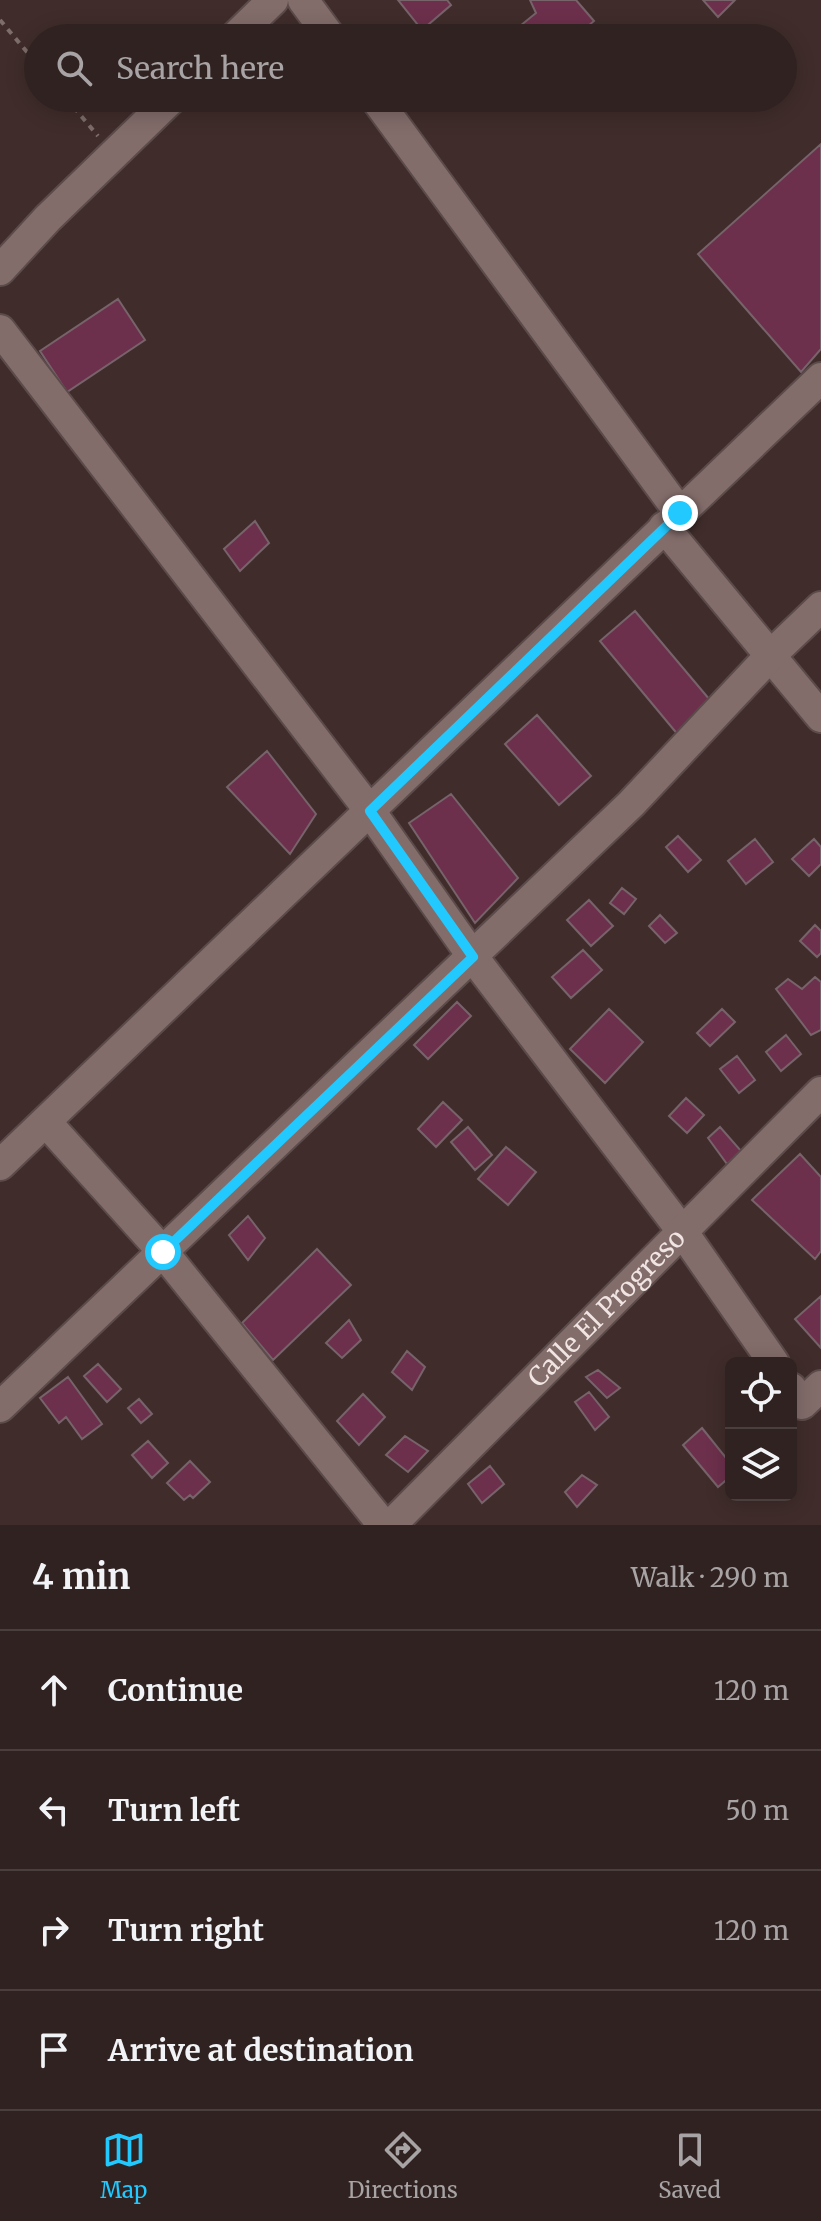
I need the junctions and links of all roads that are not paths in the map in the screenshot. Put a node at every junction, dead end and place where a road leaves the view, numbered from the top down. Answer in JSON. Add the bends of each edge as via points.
{"nodes":[{"id":1,"x":273,"y":0,"type":"edge"},
{"id":2,"x":303,"y":0,"type":"edge"},
{"id":3,"x":248,"y":24,"type":"edge"},
{"id":4,"x":321,"y":24,"type":"edge"},
{"id":5,"x":157,"y":112,"type":"edge"},
{"id":6,"x":385,"y":112,"type":"edge"},
{"id":7,"x":0,"y":270,"type":"edge"},
{"id":8,"x":0,"y":330,"type":"edge"},
{"id":9,"x":821,"y":378,"type":"edge"},
{"id":10,"x":672,"y":520,"type":"junction"},
{"id":11,"x":821,"y":607,"type":"edge"},
{"id":12,"x":771,"y":655,"type":"junction"},
{"id":13,"x":821,"y":717,"type":"edge"},
{"id":14,"x":370,"y":811,"type":"junction"},
{"id":15,"x":473,"y":957,"type":"junction"},
{"id":16,"x":821,"y":1092,"type":"edge"},
{"id":17,"x":46,"y":1122,"type":"junction"},
{"id":18,"x":0,"y":1165,"type":"edge"},
{"id":19,"x":682,"y":1231,"type":"junction"},
{"id":20,"x":163,"y":1252,"type":"junction"},
{"id":21,"x":770,"y":1357,"type":"edge"},
{"id":22,"x":821,"y":1386,"type":"edge"},
{"id":23,"x":797,"y":1397,"type":"edge"},
{"id":24,"x":0,"y":1407,"type":"edge"},
{"id":25,"x":383,"y":1525,"type":"edge"},
{"id":26,"x":391,"y":1525,"type":"edge"}],
"edges":[{"from":1,"to":3,"type":"street"},
{"from":2,"to":4,"type":"street"},
{"from":5,"to":7,"type":"street"},
{"from":6,"to":10,"type":"street"},
{"from":8,"to":14,"type":"street"},
{"from":9,"to":10,"type":"street"},
{"from":10,"to":12,"type":"street"},
{"from":10,"to":14,"type":"street"},
{"from":11,"to":12,"type":"street"},
{"from":12,"to":13,"type":"street"},
{"from":12,"to":15,"type":"street","via":[[631,804]]},
{"from":14,"to":15,"type":"street"},
{"from":14,"to":17,"type":"street"},
{"from":15,"to":19,"type":"street"},
{"from":15,"to":20,"type":"street"},
{"from":16,"to":19,"type":"street","name":"Calle El Progreso"},
{"from":17,"to":18,"type":"street"},
{"from":17,"to":20,"type":"street"},
{"from":19,"to":21,"type":"street"},
{"from":19,"to":26,"type":"street","name":"Calle El Progreso"},
{"from":20,"to":24,"type":"street"},
{"from":20,"to":25,"type":"street"},
{"from":22,"to":23,"type":"street","via":[[802,1404]]}]}
